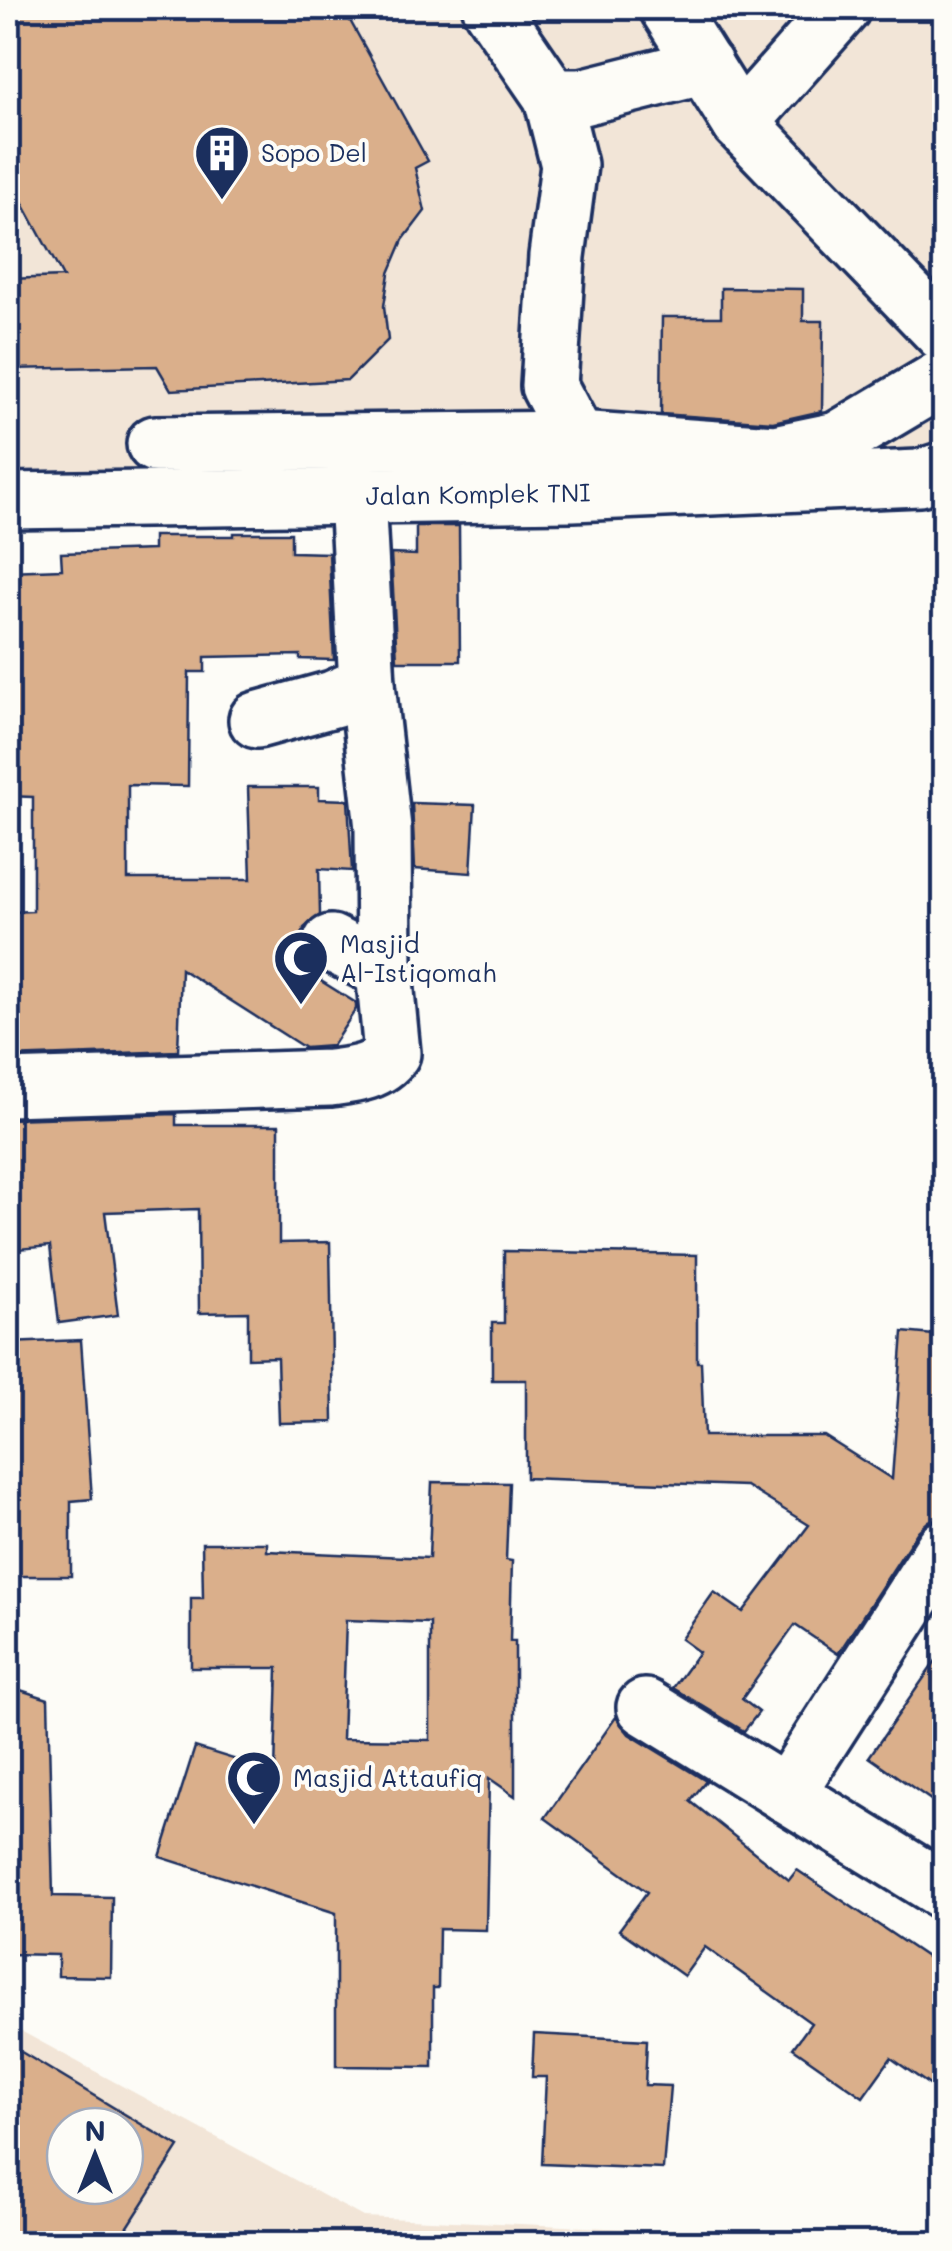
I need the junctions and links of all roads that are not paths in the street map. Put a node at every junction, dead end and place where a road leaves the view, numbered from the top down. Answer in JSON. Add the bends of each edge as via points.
{"nodes":[{"id":1,"x":491,"y":8,"type":"edge"},
{"id":2,"x":668,"y":8,"type":"edge"},
{"id":3,"x":842,"y":8,"type":"edge"},
{"id":4,"x":704,"y":66,"type":"junction"},
{"id":5,"x":552,"y":96,"type":"junction"},
{"id":6,"x":740,"y":122,"type":"junction"},
{"id":7,"x":944,"y":334,"type":"edge"},
{"id":8,"x":944,"y":377,"type":"edge"},
{"id":9,"x":576,"y":439,"type":"junction"},
{"id":10,"x":155,"y":444,"type":"dead end"},
{"id":11,"x":944,"y":470,"type":"edge"},
{"id":12,"x":357,"y":496,"type":"junction"},
{"id":13,"x":8,"y":501,"type":"edge"},
{"id":14,"x":367,"y":684,"type":"junction"},
{"id":15,"x":257,"y":720,"type":"dead end"},
{"id":16,"x":332,"y":944,"type":"dead end"},
{"id":17,"x":384,"y":971,"type":"junction"},
{"id":18,"x":8,"y":1088,"type":"edge"},
{"id":19,"x":944,"y":1548,"type":"edge"},
{"id":20,"x":645,"y":1707,"type":"dead end"},
{"id":21,"x":786,"y":1794,"type":"junction"},
{"id":22,"x":944,"y":1891,"type":"edge"}],
"edges":[{"from":1,"to":5,"type":"street"},
{"from":2,"to":4,"type":"street"},
{"from":3,"to":6,"type":"street"},
{"from":4,"to":5,"type":"street","via":[[582,96]]},
{"from":4,"to":6,"type":"street"},
{"from":5,"to":9,"type":"street","via":[[568,164],[549,386]]},
{"from":6,"to":7,"type":"street"},
{"from":8,"to":9,"type":"street","via":[[838,440],[775,452]]},
{"from":9,"to":10,"type":"street"},
{"from":11,"to":12,"type":"street","name":"Jalan Komplek TNI","via":[[920,478]]},
{"from":12,"to":13,"type":"street","name":"Jalan Komplek TNI"},
{"from":12,"to":14,"type":"street"},
{"from":14,"to":15,"type":"street"},
{"from":14,"to":17,"type":"street","via":[[383,828]]},
{"from":16,"to":17,"type":"street"},
{"from":17,"to":18,"type":"street","via":[[392,1054],[358,1075]]},
{"from":19,"to":21,"type":"street"},
{"from":20,"to":21,"type":"street"},
{"from":21,"to":22,"type":"street"}]}
